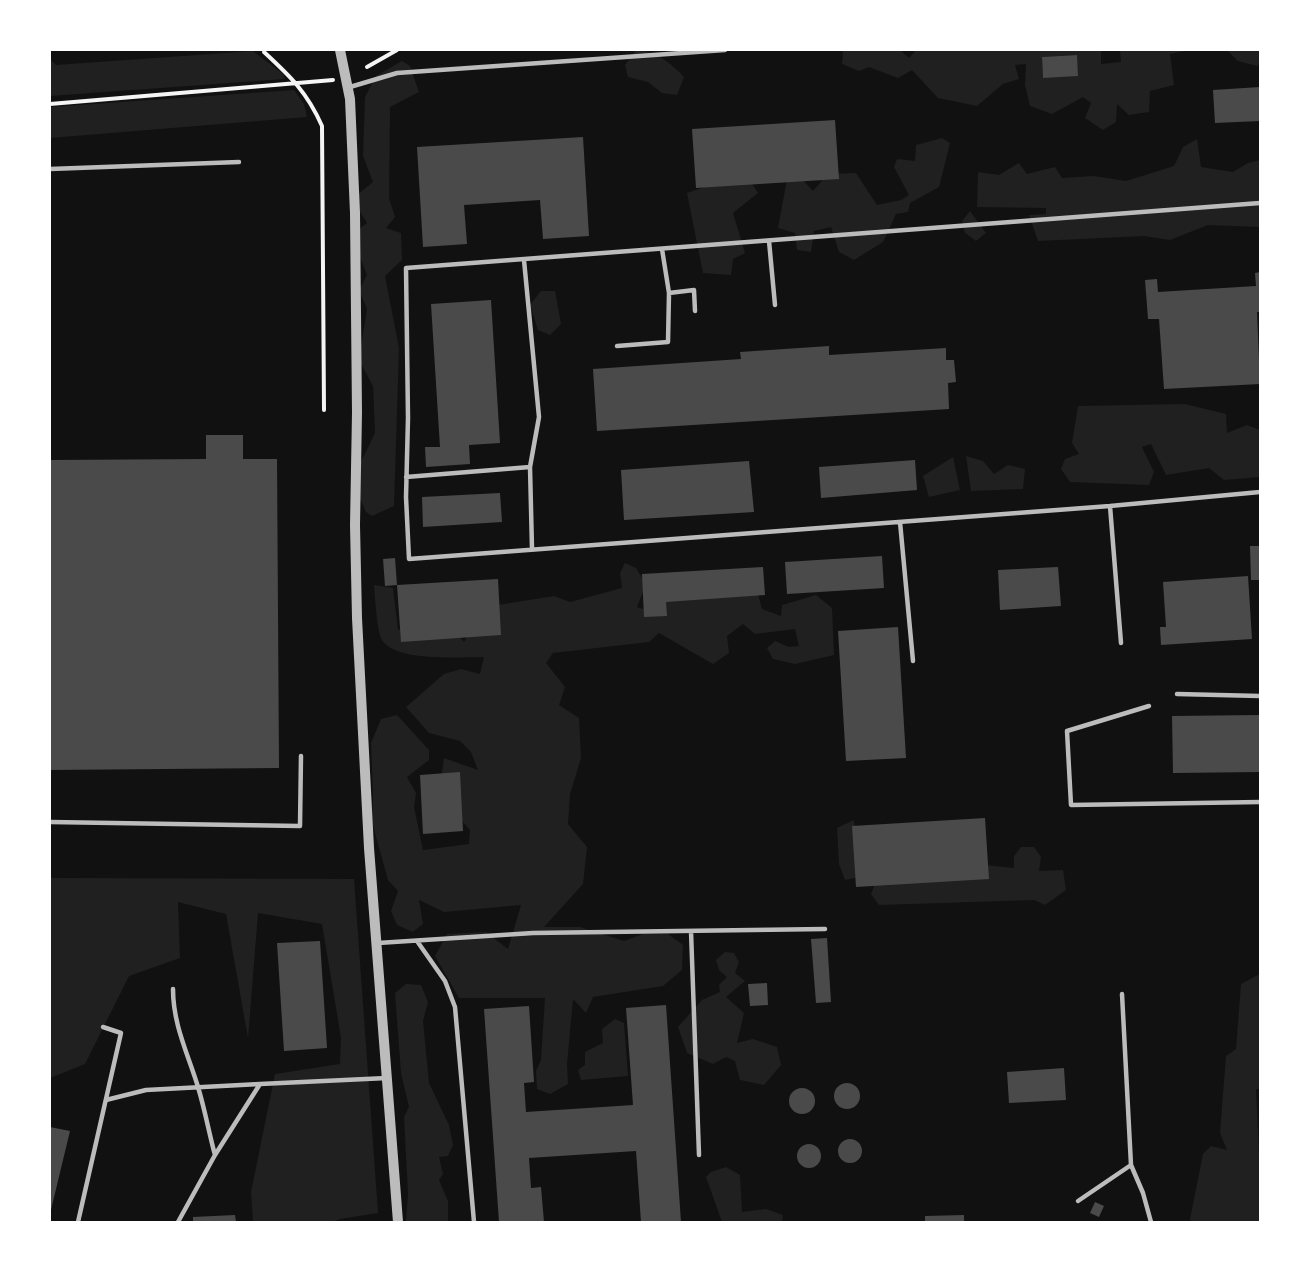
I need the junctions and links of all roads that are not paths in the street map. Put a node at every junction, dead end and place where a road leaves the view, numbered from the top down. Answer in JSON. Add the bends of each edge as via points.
{"nodes":[{"id":1,"x":340,"y":50,"type":"edge"},
{"id":2,"x":725,"y":50,"type":"edge"},
{"id":3,"x":348,"y":83,"type":"junction"},
{"id":4,"x":239,"y":162,"type":"dead end"},
{"id":5,"x":50,"y":169,"type":"edge"},
{"id":6,"x":1260,"y":203,"type":"edge"},
{"id":7,"x":770,"y":241,"type":"junction"},
{"id":8,"x":662,"y":249,"type":"junction"},
{"id":9,"x":525,"y":260,"type":"junction"},
{"id":10,"x":669,"y":293,"type":"junction"},
{"id":11,"x":775,"y":305,"type":"dead end"},
{"id":12,"x":695,"y":311,"type":"dead end"},
{"id":13,"x":617,"y":345,"type":"dead end"},
{"id":14,"x":530,"y":467,"type":"junction"},
{"id":15,"x":406,"y":477,"type":"junction"},
{"id":16,"x":1260,"y":492,"type":"edge"},
{"id":17,"x":1110,"y":506,"type":"junction"},
{"id":18,"x":900,"y":522,"type":"junction"},
{"id":19,"x":532,"y":549,"type":"junction"},
{"id":20,"x":1121,"y":643,"type":"dead end"},
{"id":21,"x":914,"y":661,"type":"dead end"},
{"id":22,"x":1177,"y":694,"type":"dead end"},
{"id":23,"x":1260,"y":696,"type":"edge"},
{"id":24,"x":1149,"y":706,"type":"dead end"},
{"id":25,"x":301,"y":756,"type":"dead end"},
{"id":26,"x":1260,"y":802,"type":"edge"},
{"id":27,"x":50,"y":822,"type":"edge"},
{"id":28,"x":825,"y":929,"type":"dead end"},
{"id":29,"x":691,"y":931,"type":"junction"},
{"id":30,"x":417,"y":940,"type":"junction"},
{"id":31,"x":378,"y":943,"type":"junction"},
{"id":32,"x":173,"y":989,"type":"dead end"},
{"id":33,"x":1122,"y":994,"type":"dead end"},
{"id":34,"x":103,"y":1027,"type":"dead end"},
{"id":35,"x":387,"y":1078,"type":"junction"},
{"id":36,"x":260,"y":1084,"type":"junction"},
{"id":37,"x":198,"y":1087,"type":"junction"},
{"id":38,"x":106,"y":1100,"type":"junction"},
{"id":39,"x":215,"y":1155,"type":"junction"},
{"id":40,"x":699,"y":1155,"type":"dead end"},
{"id":41,"x":1131,"y":1165,"type":"junction"},
{"id":42,"x":1078,"y":1201,"type":"dead end"},
{"id":43,"x":78,"y":1222,"type":"edge"},
{"id":44,"x":178,"y":1222,"type":"edge"},
{"id":45,"x":398,"y":1222,"type":"edge"},
{"id":46,"x":474,"y":1222,"type":"edge"},
{"id":47,"x":1152,"y":1222,"type":"edge"}],
"edges":[{"from":1,"to":3,"type":"street"},
{"from":2,"to":3,"type":"lane","via":[[397,73]]},
{"from":3,"to":31,"type":"street","via":[[355,213],[357,618]]},
{"from":4,"to":5,"type":"lane"},
{"from":6,"to":7,"type":"lane"},
{"from":7,"to":8,"type":"lane"},
{"from":7,"to":11,"type":"lane"},
{"from":8,"to":9,"type":"lane"},
{"from":8,"to":10,"type":"lane"},
{"from":9,"to":14,"type":"lane","via":[[539,417]]},
{"from":9,"to":15,"type":"lane","via":[[406,268]]},
{"from":10,"to":12,"type":"lane","via":[[694,290]]},
{"from":10,"to":13,"type":"lane","via":[[668,342]]},
{"from":14,"to":15,"type":"lane"},
{"from":14,"to":19,"type":"lane"},
{"from":15,"to":19,"type":"lane","via":[[410,559]]},
{"from":16,"to":17,"type":"lane"},
{"from":17,"to":18,"type":"lane"},
{"from":17,"to":20,"type":"lane"},
{"from":18,"to":19,"type":"lane"},
{"from":18,"to":21,"type":"lane"},
{"from":22,"to":23,"type":"lane"},
{"from":24,"to":26,"type":"lane","via":[[1067,731],[1071,805]]},
{"from":25,"to":27,"type":"lane","via":[[300,826]]},
{"from":28,"to":29,"type":"lane"},
{"from":29,"to":30,"type":"lane","via":[[533,933]]},
{"from":29,"to":40,"type":"lane"},
{"from":30,"to":31,"type":"lane"},
{"from":30,"to":46,"type":"lane","via":[[445,981],[455,1006]]},
{"from":31,"to":35,"type":"street"},
{"from":32,"to":37,"type":"lane","via":[[173,1009]]},
{"from":33,"to":41,"type":"lane"},
{"from":34,"to":38,"type":"lane","via":[[121,1033]]},
{"from":35,"to":36,"type":"lane"},
{"from":35,"to":45,"type":"street"},
{"from":36,"to":37,"type":"lane"},
{"from":36,"to":39,"type":"lane"},
{"from":37,"to":38,"type":"lane","via":[[146,1090]]},
{"from":37,"to":39,"type":"lane"},
{"from":38,"to":43,"type":"lane"},
{"from":39,"to":44,"type":"lane"},
{"from":41,"to":42,"type":"lane"},
{"from":41,"to":47,"type":"lane"}]}
